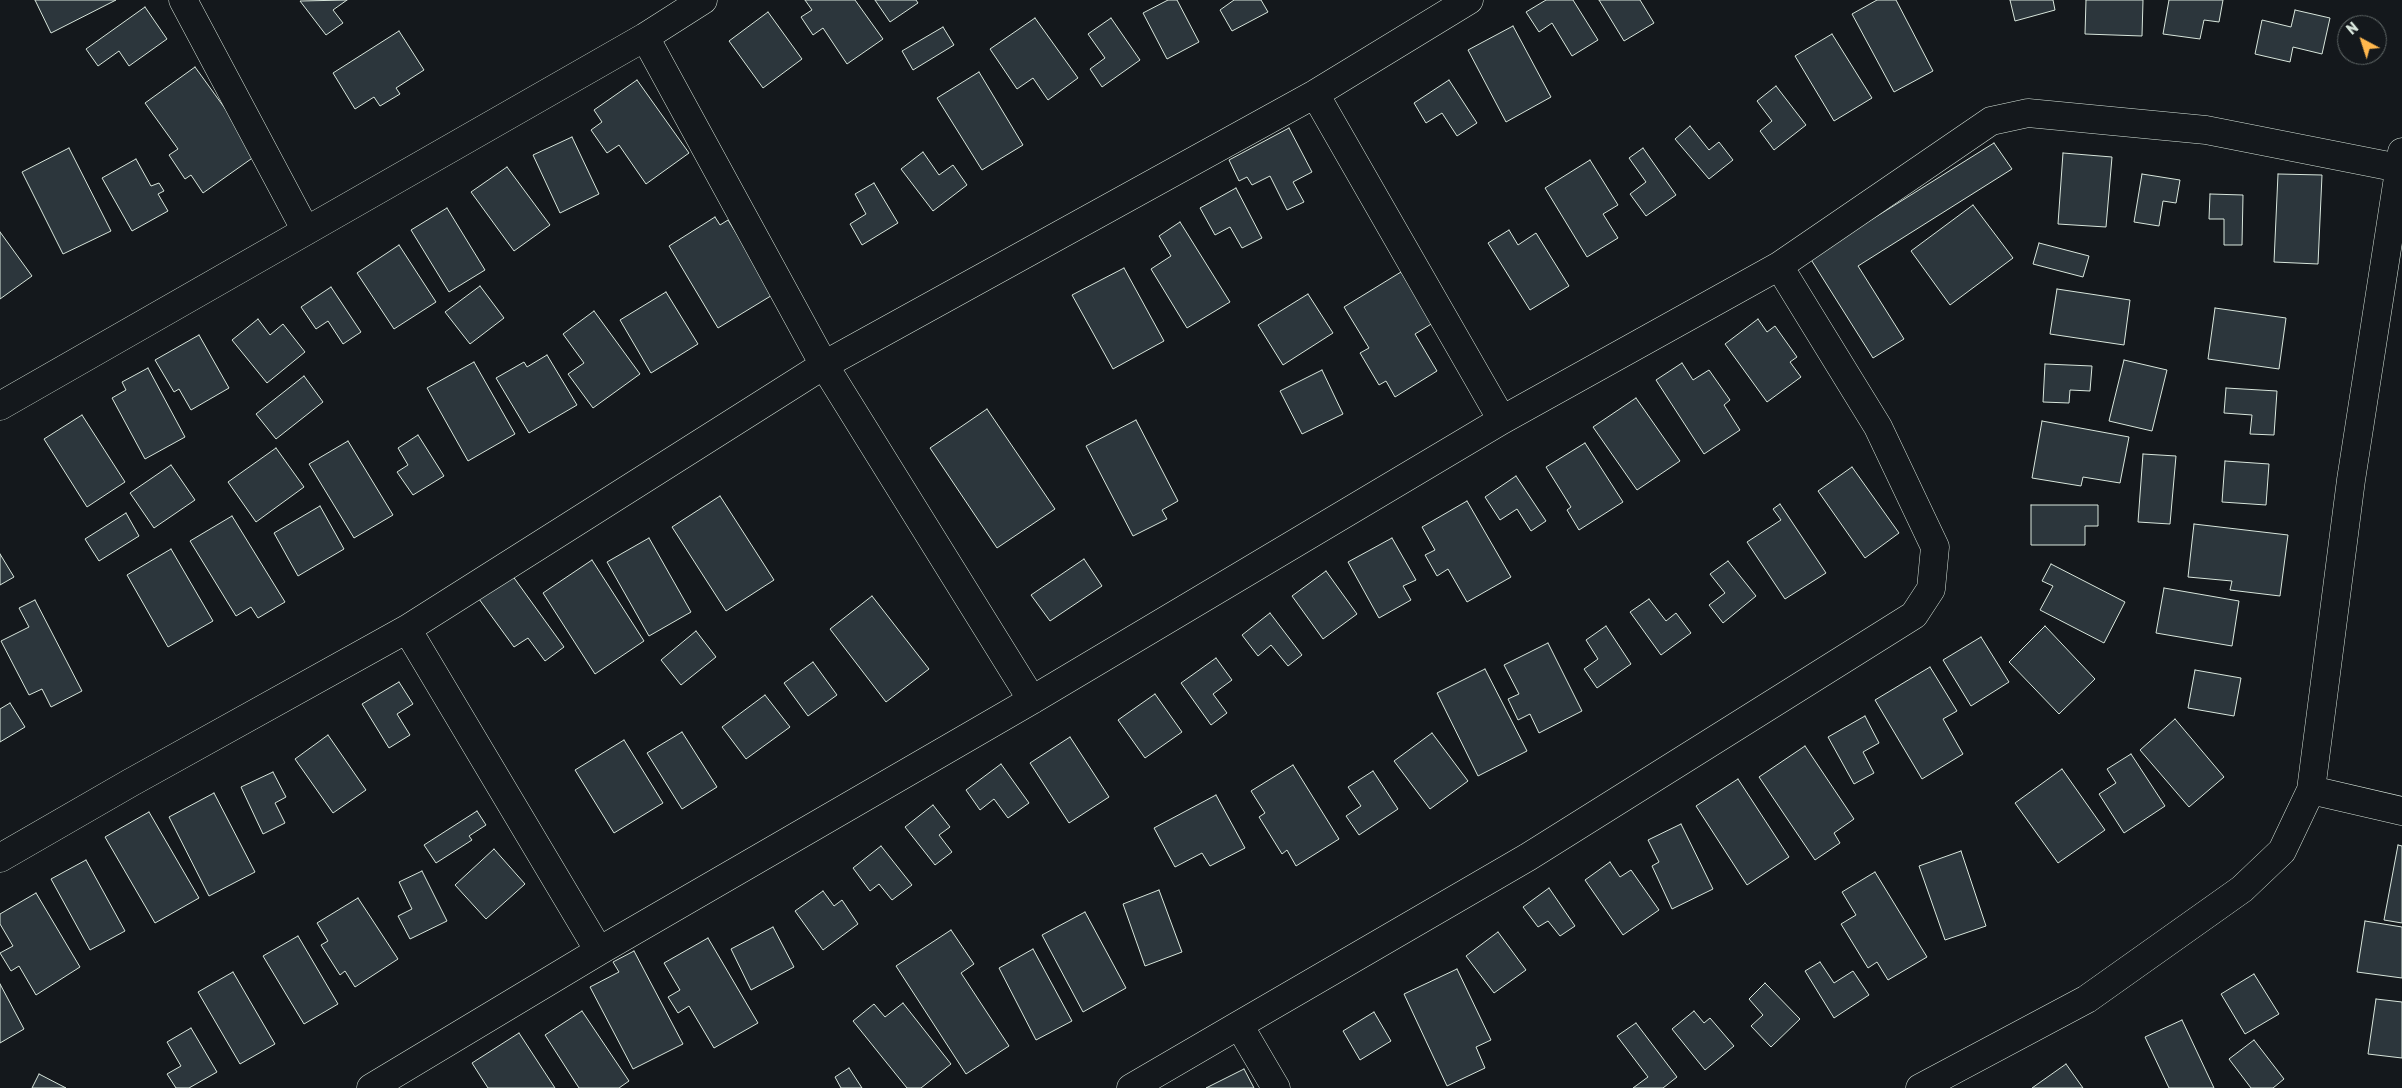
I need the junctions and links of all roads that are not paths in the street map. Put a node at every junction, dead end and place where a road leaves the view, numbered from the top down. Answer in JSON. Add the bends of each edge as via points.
{"nodes":[{"id":1,"x":183,"y":0,"type":"edge"},
{"id":2,"x":703,"y":0,"type":"edge"},
{"id":3,"x":1469,"y":0,"type":"edge"},
{"id":4,"x":645,"y":37,"type":"junction"},
{"id":5,"x":1315,"y":94,"type":"junction"},
{"id":6,"x":2401,"y":160,"type":"edge"},
{"id":7,"x":306,"y":231,"type":"junction"},
{"id":8,"x":1778,"y":266,"type":"junction"},
{"id":9,"x":824,"y":365,"type":"junction"},
{"id":10,"x":0,"y":406,"type":"edge"},
{"id":11,"x":1502,"y":420,"type":"junction"},
{"id":12,"x":407,"y":630,"type":"junction"},
{"id":13,"x":1032,"y":700,"type":"junction"},
{"id":14,"x":2311,"y":790,"type":"junction"},
{"id":15,"x":2402,"y":812,"type":"edge"},
{"id":16,"x":0,"y":858,"type":"edge"},
{"id":17,"x":599,"y":951,"type":"junction"},
{"id":18,"x":1239,"y":1025,"type":"junction"},
{"id":19,"x":383,"y":1085,"type":"edge"},
{"id":20,"x":1131,"y":1088,"type":"edge"},
{"id":21,"x":1276,"y":1088,"type":"edge"},
{"id":22,"x":1921,"y":1088,"type":"edge"}],
"edges":[{"from":1,"to":7,"type":"street"},
{"from":2,"to":4,"type":"street"},
{"from":3,"to":5,"type":"street"},
{"from":4,"to":7,"type":"street"},
{"from":4,"to":9,"type":"street"},
{"from":5,"to":9,"type":"street"},
{"from":5,"to":11,"type":"street"},
{"from":6,"to":8,"type":"street","via":[[2206,130],[2028,113],[1991,121]]},
{"from":6,"to":14,"type":"street","via":[[2351,480]]},
{"from":7,"to":10,"type":"street"},
{"from":8,"to":11,"type":"street"},
{"from":8,"to":18,"type":"street","via":[[1878,427],[1935,547],[1931,589],[1914,614],[1528,857]]},
{"from":9,"to":12,"type":"street"},
{"from":9,"to":13,"type":"street"},
{"from":11,"to":13,"type":"street"},
{"from":12,"to":16,"type":"street"},
{"from":12,"to":17,"type":"street"},
{"from":13,"to":17,"type":"street"},
{"from":14,"to":15,"type":"street"},
{"from":14,"to":22,"type":"street","via":[[2282,850],[2242,889],[2087,999]]},
{"from":17,"to":19,"type":"street"},
{"from":18,"to":20,"type":"street"},
{"from":18,"to":21,"type":"street"}]}
